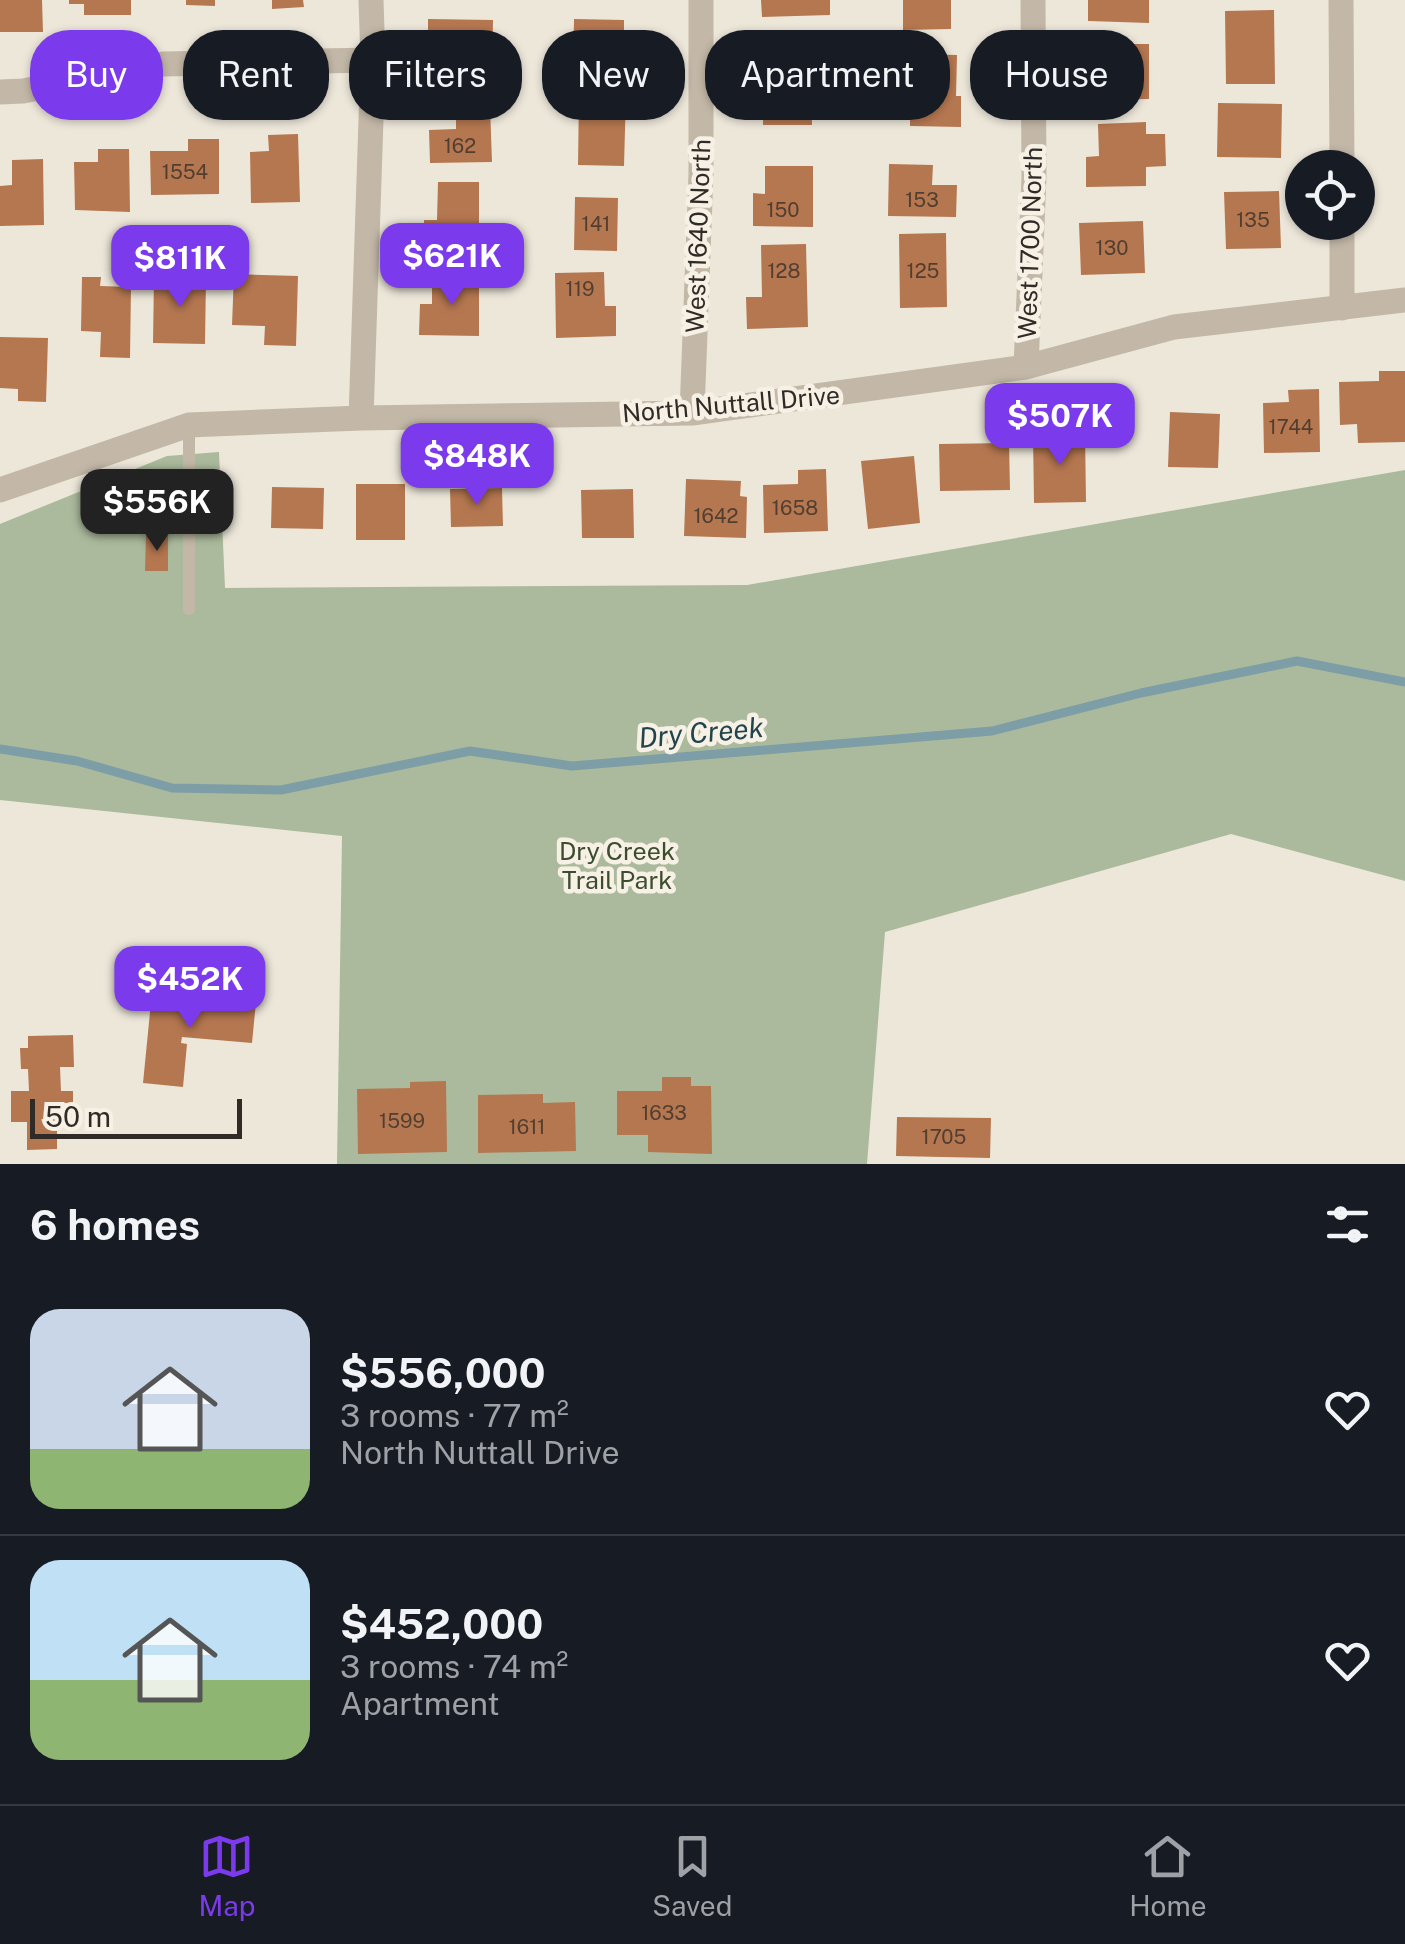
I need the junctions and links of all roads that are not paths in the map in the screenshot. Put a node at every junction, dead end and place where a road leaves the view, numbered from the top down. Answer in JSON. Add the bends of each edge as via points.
{"nodes":[{"id":1,"x":371,"y":0,"type":"edge"},
{"id":2,"x":701,"y":0,"type":"edge"},
{"id":3,"x":1033,"y":0,"type":"edge"},
{"id":4,"x":1341,"y":0,"type":"edge"},
{"id":5,"x":372,"y":30,"type":"edge"},
{"id":6,"x":349,"y":60,"type":"edge"},
{"id":7,"x":0,"y":92,"type":"edge"},
{"id":8,"x":371,"y":120,"type":"edge"},
{"id":9,"x":1342,"y":150,"type":"edge"},
{"id":10,"x":1342,"y":240,"type":"edge"},
{"id":11,"x":1405,"y":300,"type":"edge"},
{"id":12,"x":1342,"y":308,"type":"junction"},
{"id":13,"x":1026,"y":367,"type":"junction"},
{"id":14,"x":692,"y":413,"type":"junction"},
{"id":15,"x":362,"y":418,"type":"junction"},
{"id":16,"x":189,"y":425,"type":"junction"},
{"id":17,"x":0,"y":490,"type":"edge"},
{"id":18,"x":189,"y":609,"type":"dead end"}],
"edges":[{"from":1,"to":5,"type":"street"},
{"from":2,"to":14,"type":"street","name":"West 1640 North"},
{"from":3,"to":13,"type":"street","name":"West 1700 North"},
{"from":4,"to":9,"type":"street"},
{"from":6,"to":7,"type":"street","via":[[163,64]]},
{"from":8,"to":15,"type":"street"},
{"from":10,"to":12,"type":"street"},
{"from":11,"to":12,"type":"street","name":"North Nuttall Drive"},
{"from":12,"to":13,"type":"street","name":"North Nuttall Drive","via":[[1174,327]]},
{"from":13,"to":14,"type":"street","name":"North Nuttall Drive"},
{"from":14,"to":15,"type":"street","name":"North Nuttall Drive"},
{"from":15,"to":16,"type":"street","name":"North Nuttall Drive"},
{"from":16,"to":17,"type":"street","name":"North Nuttall Drive"},
{"from":16,"to":18,"type":"lane"}]}
